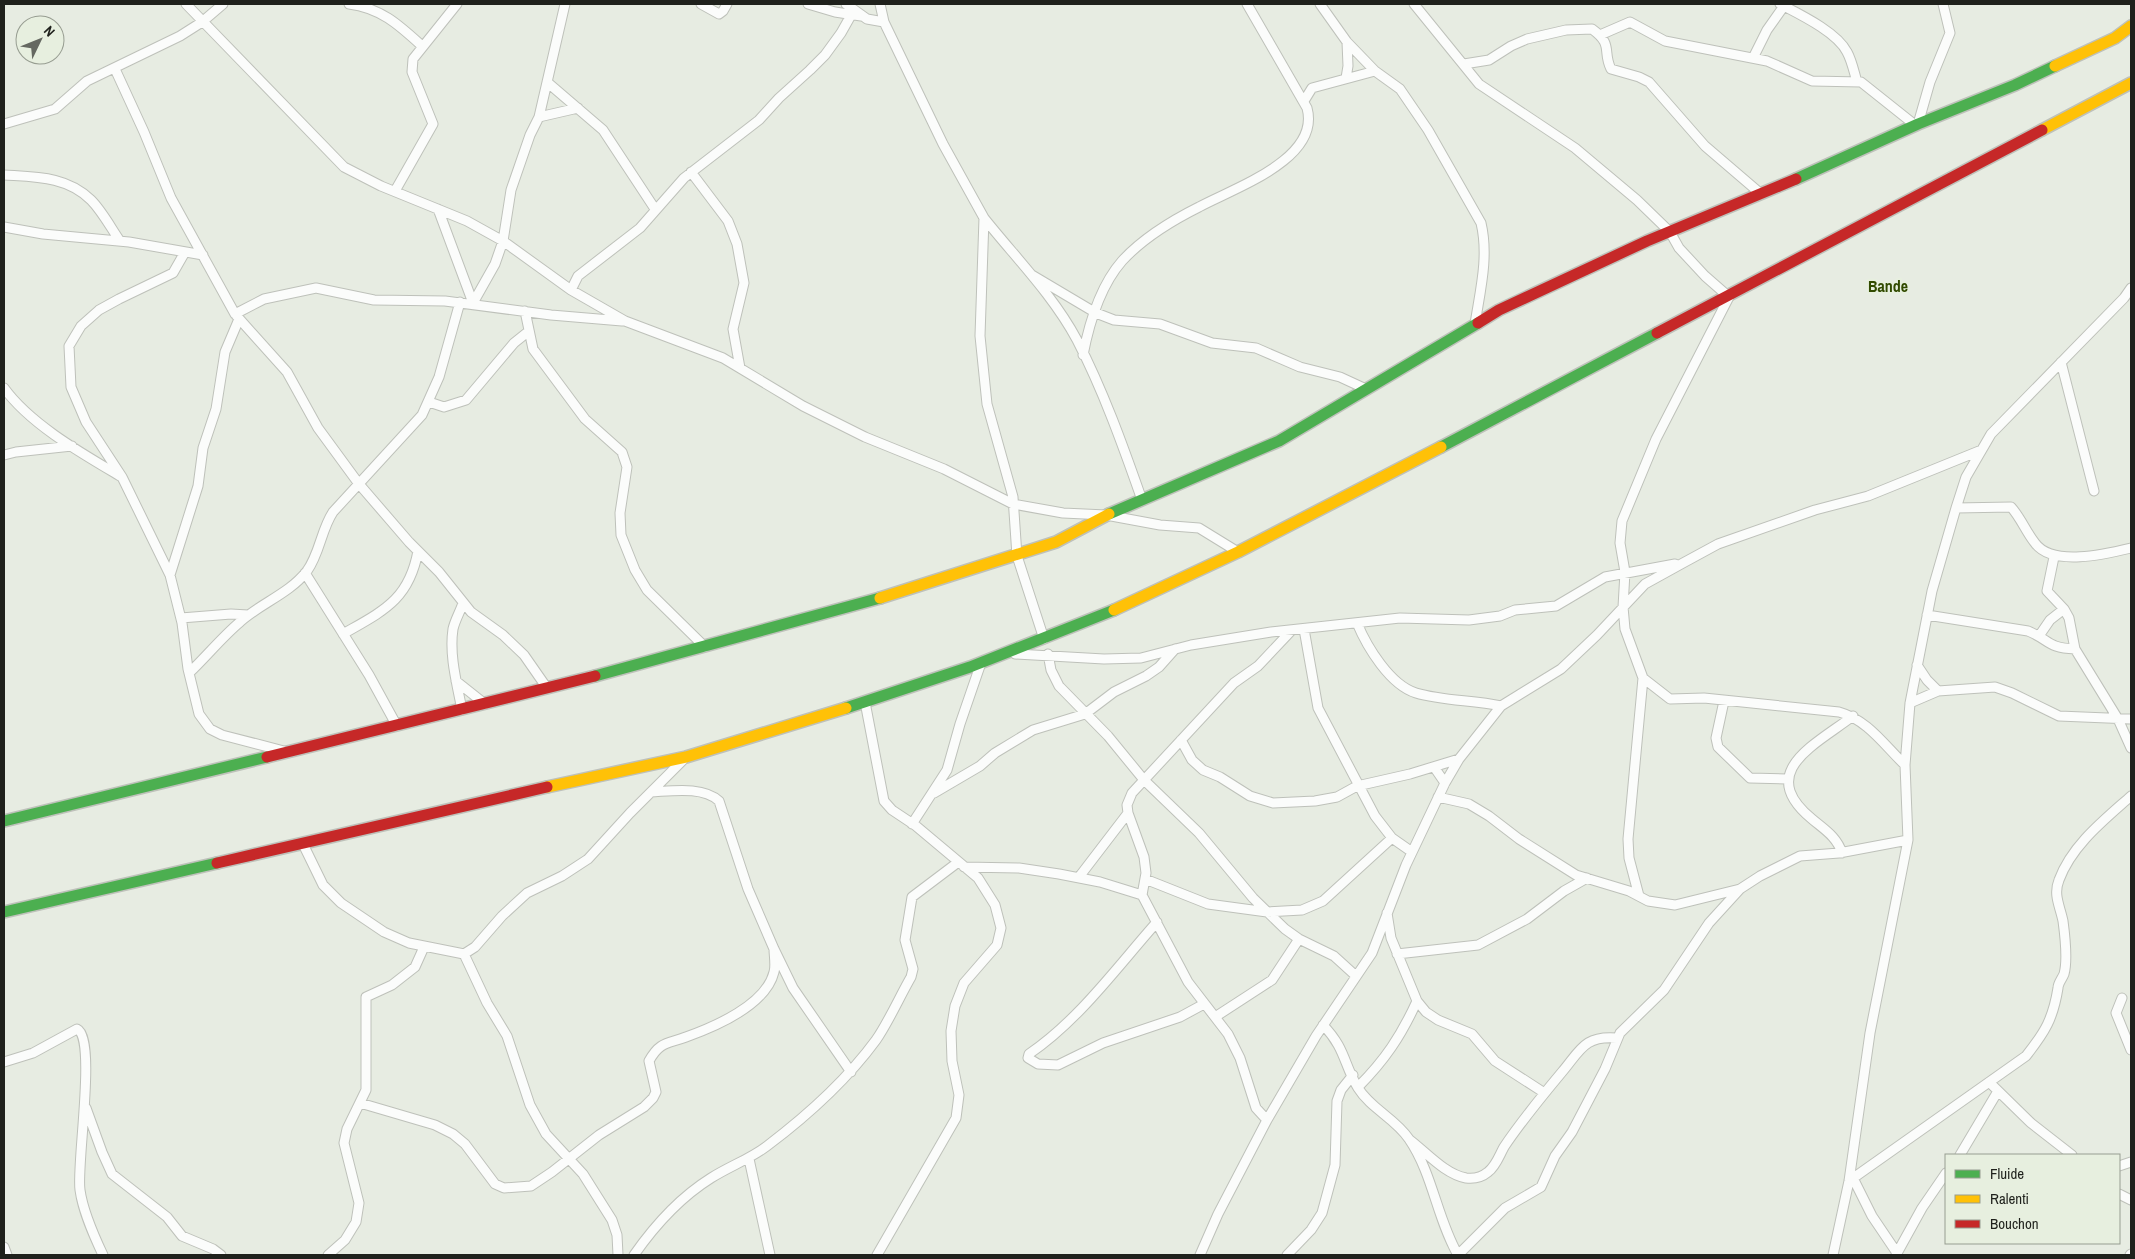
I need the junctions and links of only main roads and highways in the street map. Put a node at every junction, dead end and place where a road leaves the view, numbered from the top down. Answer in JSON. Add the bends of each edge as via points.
{"nodes":[{"id":1,"x":2131,"y":26,"type":"edge"},
{"id":2,"x":2131,"y":83,"type":"edge"},
{"id":3,"x":4,"y":821,"type":"edge"},
{"id":4,"x":4,"y":912,"type":"edge"}],
"edges":[{"from":1,"to":3,"type":"main road","via":[[2115,38],[2015,85],[1916,124],[1508,306],[1278,441],[1106,515],[1056,542],[705,647],[462,710]]},
{"from":2,"to":4,"type":"main road","via":[[1729,297],[1238,552],[1097,618],[1044,639],[865,702],[686,757]]}]}
